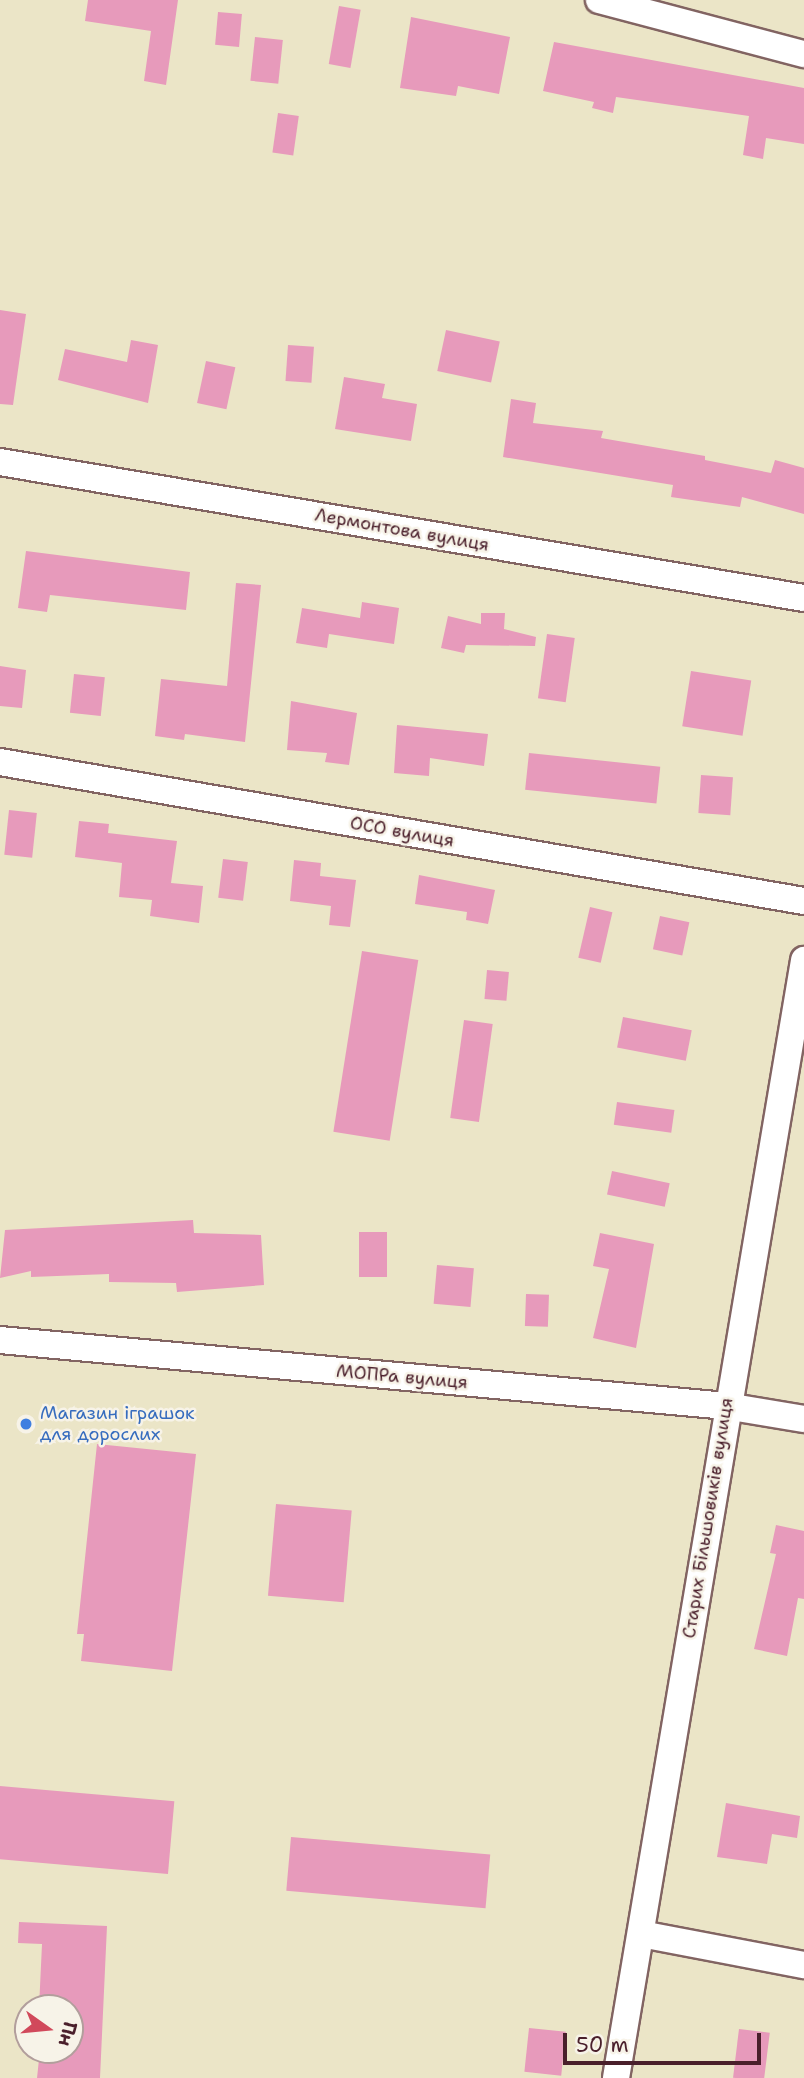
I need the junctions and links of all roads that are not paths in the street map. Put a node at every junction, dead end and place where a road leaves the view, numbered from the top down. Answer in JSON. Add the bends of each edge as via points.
{"nodes":[{"id":1,"x":599,"y":0,"type":"edge"},
{"id":2,"x":804,"y":54,"type":"edge"},
{"id":3,"x":0,"y":462,"type":"edge"},
{"id":4,"x":804,"y":598,"type":"edge"},
{"id":5,"x":0,"y":762,"type":"edge"},
{"id":6,"x":804,"y":901,"type":"edge"},
{"id":7,"x":804,"y":960,"type":"edge"},
{"id":8,"x":0,"y":1340,"type":"edge"},
{"id":9,"x":726,"y":1406,"type":"junction"},
{"id":10,"x":804,"y":1419,"type":"edge"},
{"id":11,"x":641,"y":1934,"type":"junction"},
{"id":12,"x":804,"y":1965,"type":"edge"},
{"id":13,"x":616,"y":2078,"type":"edge"}],
"edges":[{"from":1,"to":2,"type":"street"},
{"from":3,"to":4,"type":"street","name":"Лермонтова вулиця"},
{"from":5,"to":6,"type":"street","name":"ОСО вулиця"},
{"from":7,"to":9,"type":"street","name":"Старих Більшовиків вулиця"},
{"from":8,"to":9,"type":"street","name":"МОПРа вулиця"},
{"from":9,"to":10,"type":"street","name":"МОПРа вулиця"},
{"from":9,"to":11,"type":"street","name":"Старих Більшовиків вулиця"},
{"from":11,"to":12,"type":"street"},
{"from":11,"to":13,"type":"street","name":"Старих Більшовиків вулиця"}]}
